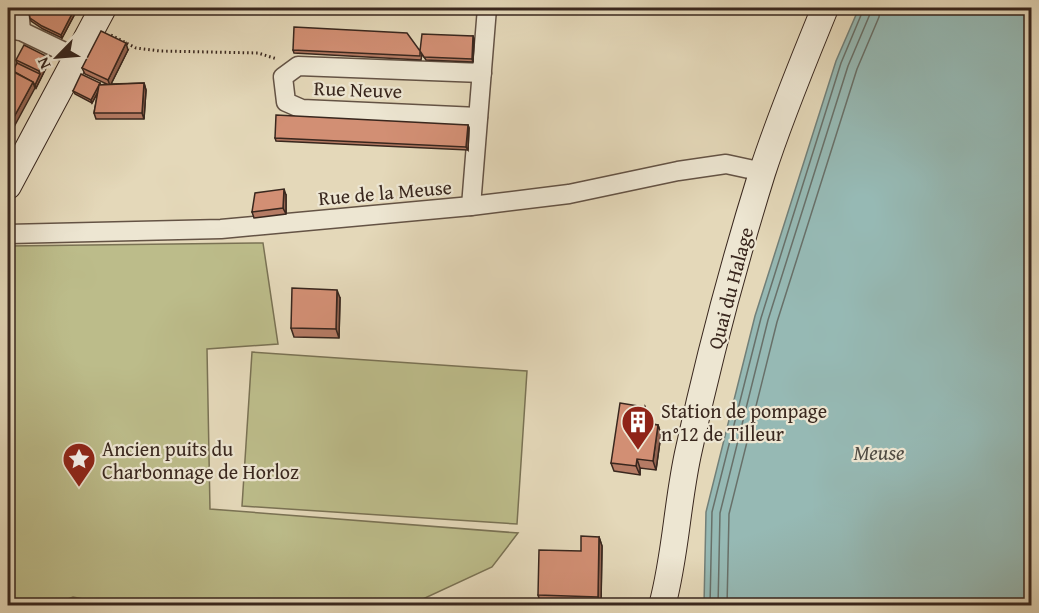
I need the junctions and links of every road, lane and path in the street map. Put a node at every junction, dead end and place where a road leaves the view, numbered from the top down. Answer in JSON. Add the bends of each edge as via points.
{"nodes":[{"id":1,"x":19,"y":8,"type":"edge"},
{"id":2,"x":487,"y":8,"type":"edge"},
{"id":3,"x":825,"y":8,"type":"edge"},
{"id":4,"x":98,"y":17,"type":"edge"},
{"id":5,"x":14,"y":30,"type":"edge"},
{"id":6,"x":75,"y":57,"type":"junction"},
{"id":7,"x":298,"y":66,"type":"junction"},
{"id":8,"x":482,"y":73,"type":"junction"},
{"id":9,"x":478,"y":117,"type":"junction"},
{"id":10,"x":763,"y":172,"type":"junction"},
{"id":11,"x":8,"y":186,"type":"edge"},
{"id":12,"x":471,"y":206,"type":"junction"},
{"id":13,"x":8,"y":234,"type":"edge"},
{"id":14,"x":670,"y":578,"type":"junction"},
{"id":15,"x":662,"y":606,"type":"edge"},
{"id":16,"x":672,"y":606,"type":"edge"}],
"edges":[{"from":1,"to":5,"type":"street"},
{"from":2,"to":8,"type":"street"},
{"from":3,"to":10,"type":"main road","name":"Quai du Halage"},
{"from":4,"to":6,"type":"main road"},
{"from":4,"to":7,"type":"path","via":[[136,48],[258,53]]},
{"from":5,"to":6,"type":"street"},
{"from":6,"to":11,"type":"main road"},
{"from":7,"to":8,"type":"street","name":"Rue Neuve"},
{"from":7,"to":9,"type":"street","name":"Rue Neuve","via":[[283,76],[286,102],[302,109]]},
{"from":8,"to":9,"type":"street"},
{"from":9,"to":12,"type":"street"},
{"from":10,"to":12,"type":"street","name":"Rue de la Meuse","via":[[726,164],[569,194]]},
{"from":10,"to":14,"type":"main road","name":"Quai du Halage","via":[[688,450]]},
{"from":12,"to":13,"type":"street","name":"Rue de la Meuse","via":[[220,229]]},
{"from":14,"to":15,"type":"main road","name":"Quai du Halage"},
{"from":14,"to":16,"type":"main road","name":"Quai du Halage"}]}
